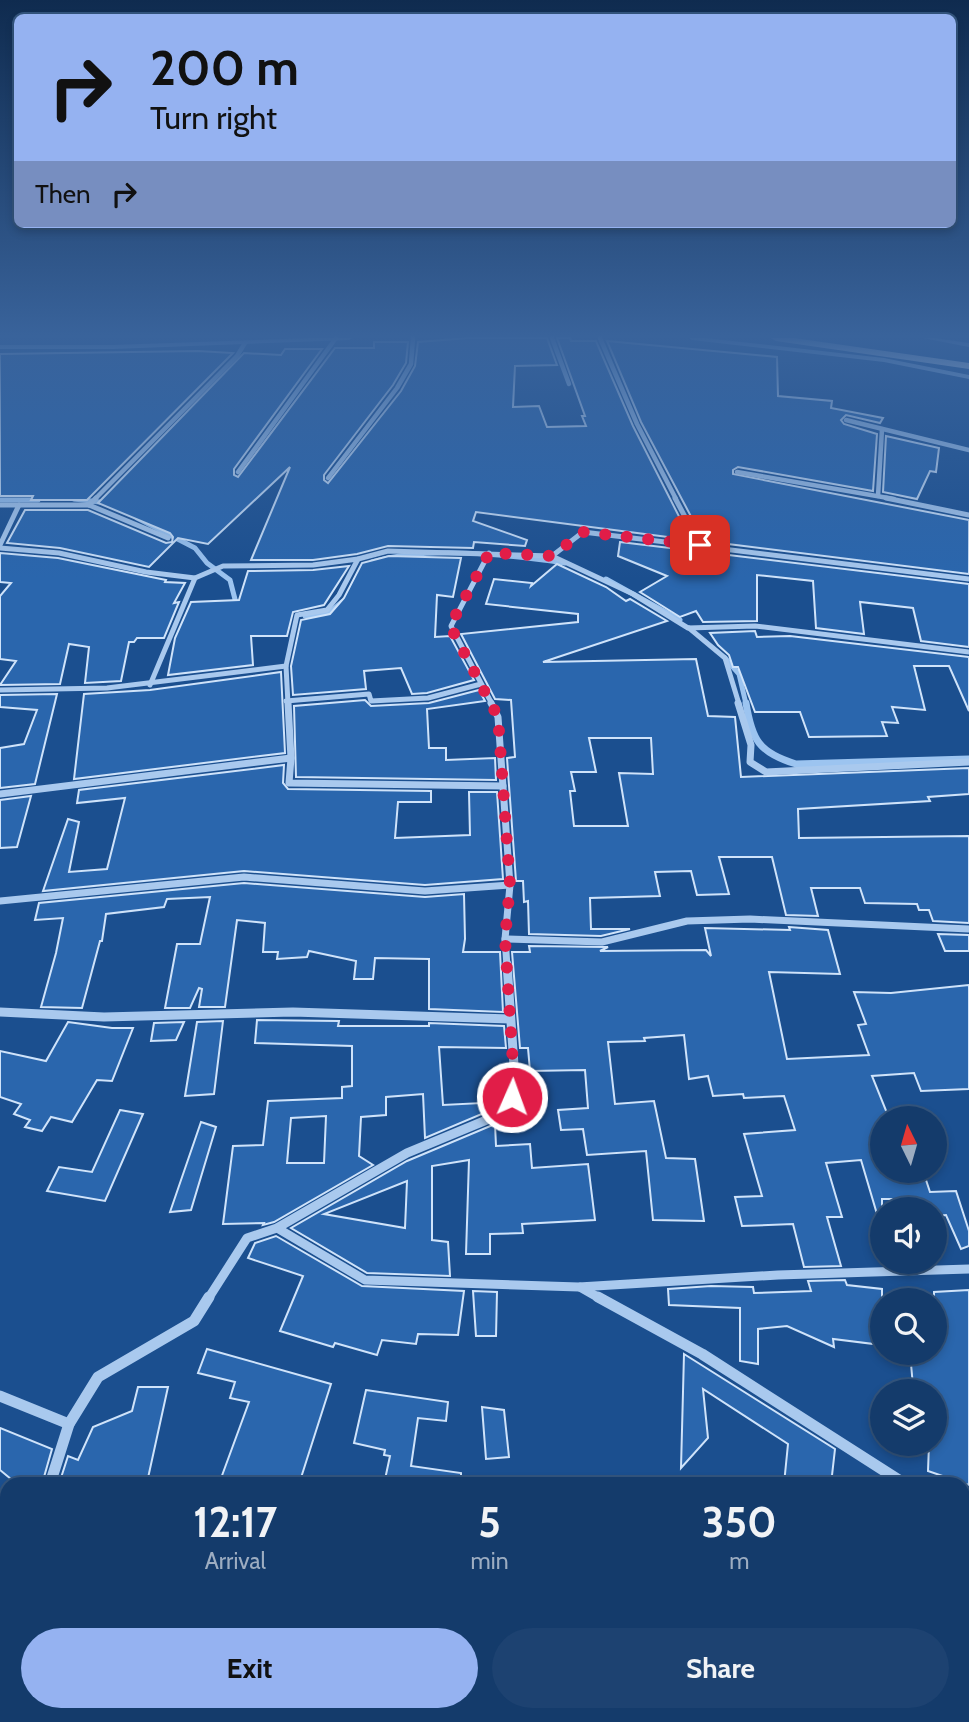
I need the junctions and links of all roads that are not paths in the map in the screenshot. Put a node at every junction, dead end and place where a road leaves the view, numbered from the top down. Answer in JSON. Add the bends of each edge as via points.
{"nodes":[{"id":1,"x":174,"y":418,"type":"edge"},
{"id":2,"x":277,"y":418,"type":"edge"},
{"id":3,"x":374,"y":418,"type":"edge"},
{"id":4,"x":635,"y":418,"type":"edge"},
{"id":5,"x":846,"y":420,"type":"dead end"},
{"id":6,"x":882,"y":429,"type":"junction"},
{"id":7,"x":969,"y":450,"type":"edge"},
{"id":8,"x":238,"y":472,"type":"dead end"},
{"id":9,"x":737,"y":472,"type":"dead end"},
{"id":10,"x":328,"y":478,"type":"dead end"},
{"id":11,"x":878,"y":496,"type":"junction"},
{"id":12,"x":0,"y":505,"type":"edge"},
{"id":13,"x":19,"y":505,"type":"junction"},
{"id":14,"x":89,"y":505,"type":"junction"},
{"id":15,"x":969,"y":515,"type":"edge"},
{"id":16,"x":168,"y":538,"type":"dead end"},
{"id":17,"x":700,"y":545,"type":"junction"},
{"id":18,"x":0,"y":547,"type":"edge"},
{"id":19,"x":489,"y":553,"type":"junction"},
{"id":20,"x":552,"y":556,"type":"junction"},
{"id":21,"x":358,"y":559,"type":"junction"},
{"id":22,"x":195,"y":578,"type":"junction"},
{"id":23,"x":969,"y":579,"type":"edge"},
{"id":24,"x":688,"y":628,"type":"junction"},
{"id":25,"x":969,"y":652,"type":"edge"},
{"id":26,"x":286,"y":666,"type":"junction"},
{"id":27,"x":481,"y":684,"type":"junction"},
{"id":28,"x":150,"y":685,"type":"junction"},
{"id":29,"x":0,"y":690,"type":"edge"},
{"id":30,"x":286,"y":701,"type":"junction"},
{"id":31,"x":291,"y":758,"type":"junction"},
{"id":32,"x":969,"y":762,"type":"edge"},
{"id":33,"x":503,"y":786,"type":"junction"},
{"id":34,"x":0,"y":794,"type":"edge"},
{"id":35,"x":510,"y":885,"type":"junction"},
{"id":36,"x":0,"y":901,"type":"edge"},
{"id":37,"x":969,"y":929,"type":"edge"},
{"id":38,"x":505,"y":939,"type":"junction"},
{"id":39,"x":0,"y":1012,"type":"edge"},
{"id":40,"x":510,"y":1019,"type":"junction"},
{"id":41,"x":276,"y":1228,"type":"junction"},
{"id":42,"x":969,"y":1269,"type":"edge"},
{"id":43,"x":579,"y":1287,"type":"junction"},
{"id":44,"x":0,"y":1396,"type":"edge"},
{"id":45,"x":69,"y":1424,"type":"junction"},
{"id":46,"x":52,"y":1477,"type":"edge"},
{"id":47,"x":894,"y":1477,"type":"edge"}],
"edges":[{"from":1,"to":14,"type":"street"},
{"from":2,"to":8,"type":"street"},
{"from":3,"to":10,"type":"street"},
{"from":4,"to":17,"type":"street"},
{"from":5,"to":6,"type":"street"},
{"from":6,"to":7,"type":"street"},
{"from":6,"to":11,"type":"street"},
{"from":9,"to":11,"type":"street"},
{"from":11,"to":15,"type":"street"},
{"from":12,"to":13,"type":"street"},
{"from":13,"to":14,"type":"street"},
{"from":13,"to":18,"type":"street"},
{"from":14,"to":16,"type":"street"},
{"from":17,"to":20,"type":"street","via":[[583,532]]},
{"from":17,"to":23,"type":"street"},
{"from":18,"to":22,"type":"street"},
{"from":19,"to":20,"type":"street"},
{"from":19,"to":21,"type":"street","via":[[388,551]]},
{"from":19,"to":27,"type":"street","via":[[450,626]]},
{"from":20,"to":24,"type":"street","via":[[633,594]]},
{"from":21,"to":22,"type":"street","via":[[313,565],[223,566]]},
{"from":21,"to":26,"type":"street","via":[[327,610],[297,615]]},
{"from":22,"to":28,"type":"street"},
{"from":24,"to":25,"type":"street","via":[[755,626]]},
{"from":24,"to":32,"type":"street","via":[[725,658],[751,745],[750,762],[766,772]]},
{"from":26,"to":28,"type":"street"},
{"from":26,"to":30,"type":"street"},
{"from":27,"to":30,"type":"street","via":[[411,700],[371,701],[369,694]]},
{"from":27,"to":33,"type":"street","via":[[498,717]]},
{"from":28,"to":29,"type":"street"},
{"from":30,"to":31,"type":"street"},
{"from":31,"to":33,"type":"street","via":[[289,783]]},
{"from":31,"to":34,"type":"street"},
{"from":33,"to":35,"type":"street"},
{"from":35,"to":36,"type":"street","via":[[425,891],[244,877]]},
{"from":35,"to":38,"type":"street"},
{"from":37,"to":38,"type":"street","via":[[750,919],[687,921],[602,942]]},
{"from":38,"to":40,"type":"street"},
{"from":39,"to":40,"type":"street","via":[[104,1017],[293,1013]]},
{"from":40,"to":41,"type":"street","via":[[512,1097],[501,1114],[407,1153]]},
{"from":41,"to":43,"type":"street","via":[[365,1280]]},
{"from":41,"to":45,"type":"street","via":[[247,1238],[194,1321],[98,1377]]},
{"from":42,"to":43,"type":"street"},
{"from":43,"to":47,"type":"street","via":[[702,1354]]},
{"from":44,"to":45,"type":"street"},
{"from":45,"to":46,"type":"street"}]}
